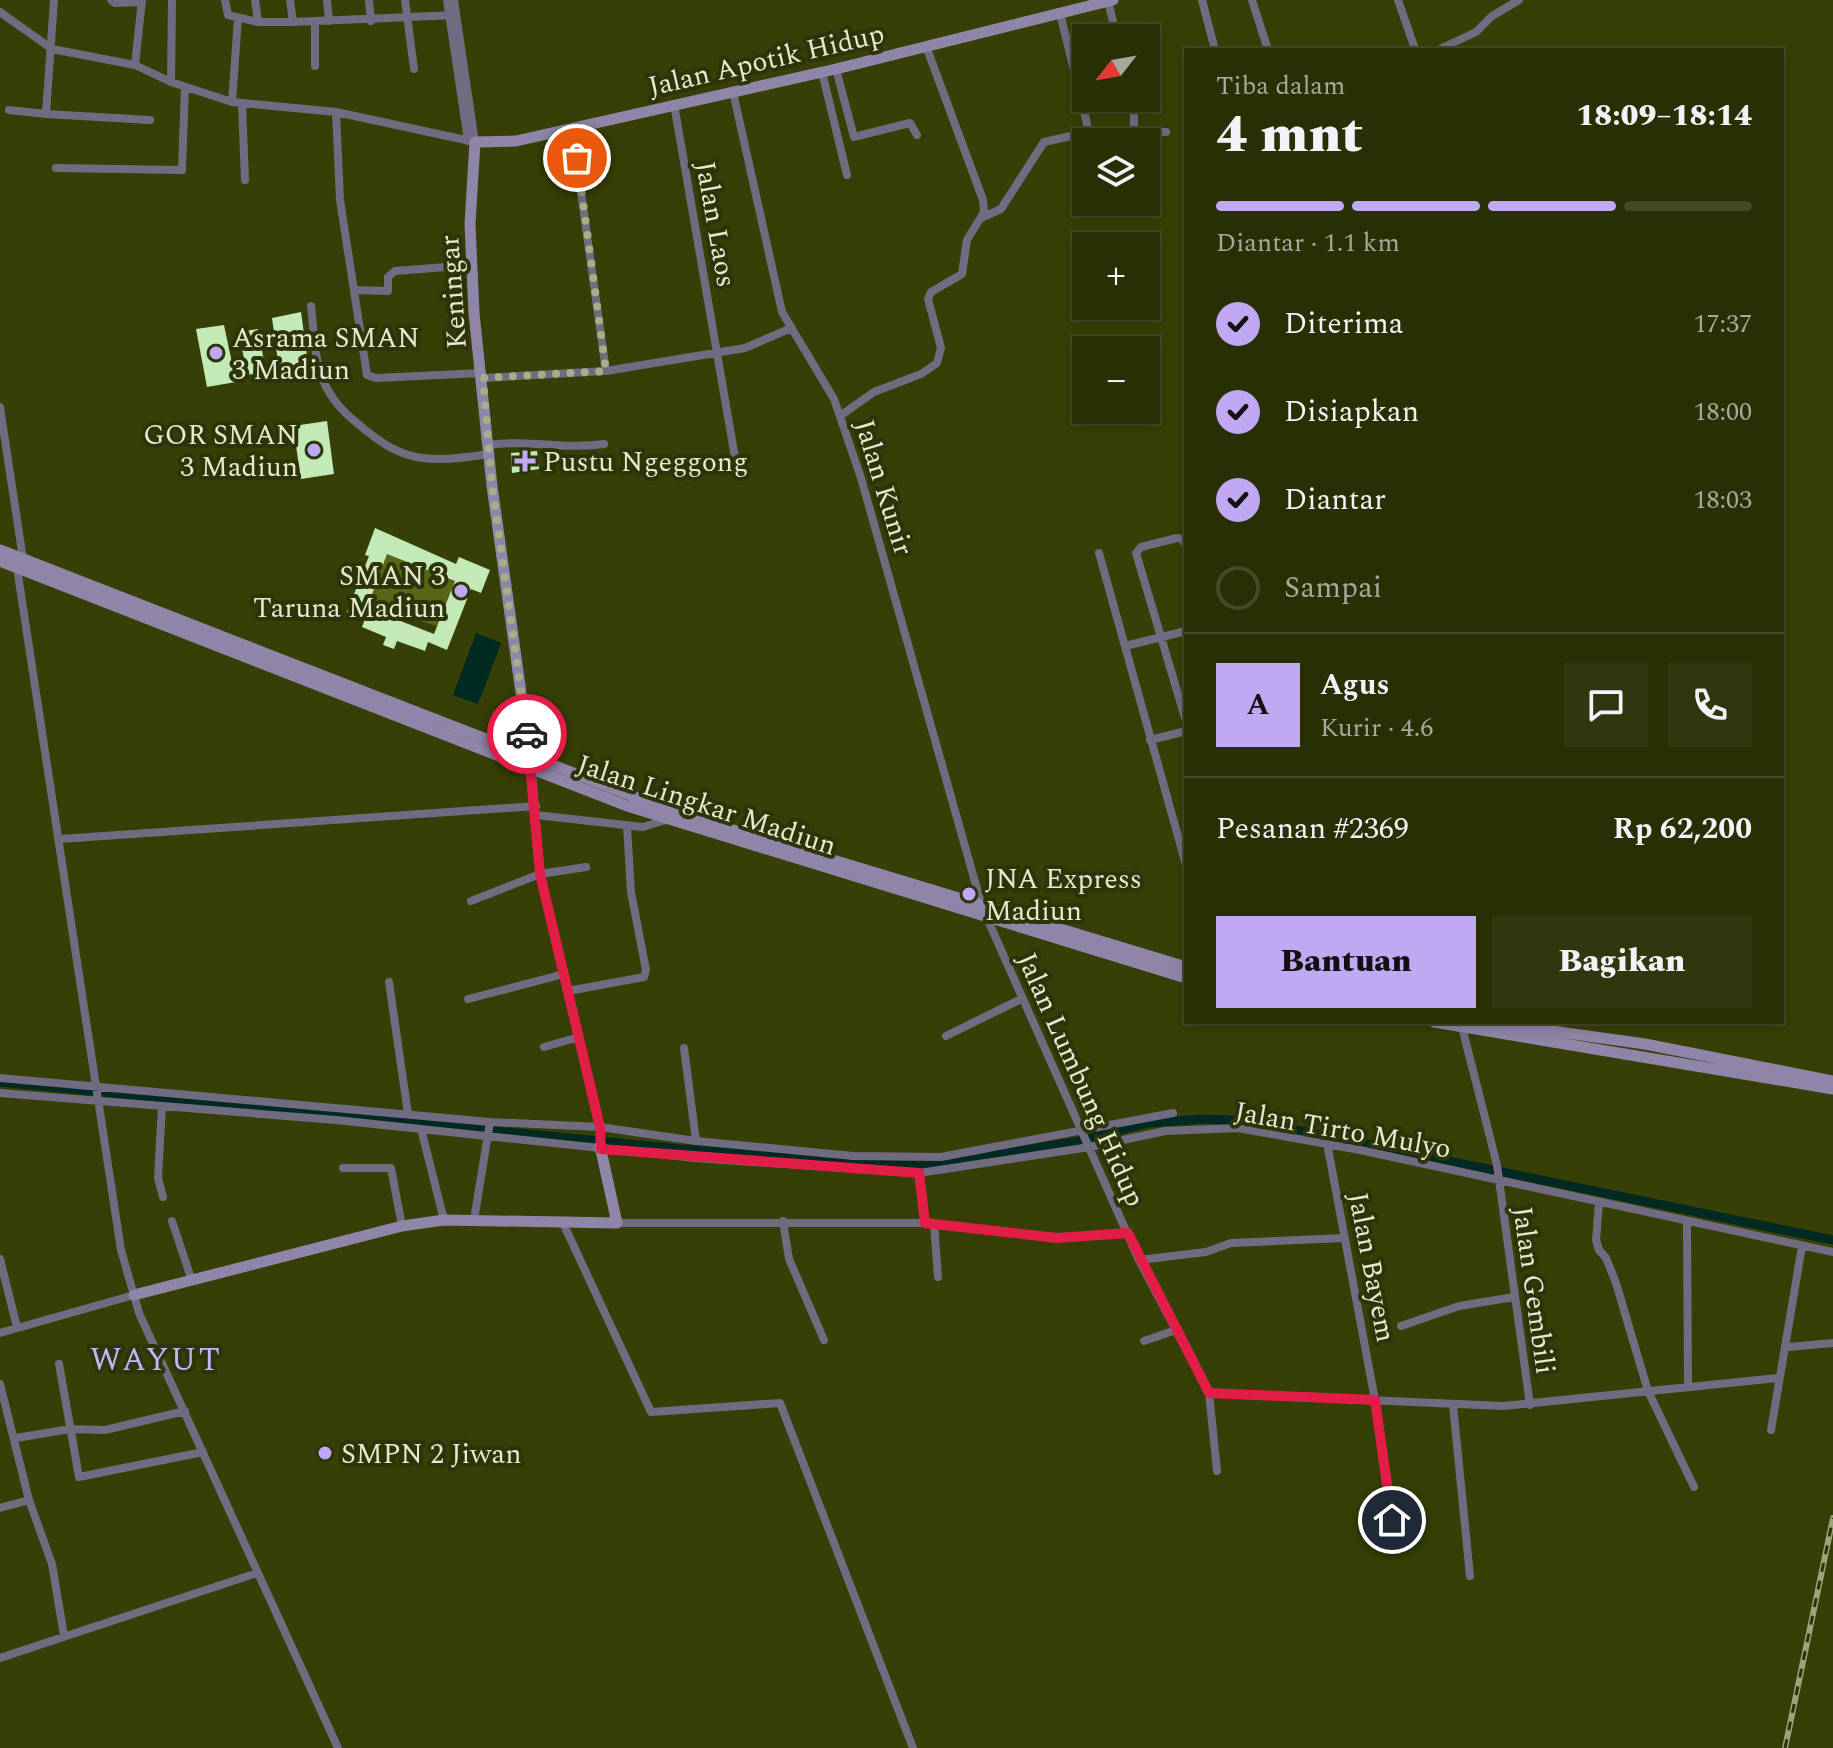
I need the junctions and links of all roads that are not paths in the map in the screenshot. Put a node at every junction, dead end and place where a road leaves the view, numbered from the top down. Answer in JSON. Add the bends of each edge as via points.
{"nodes":[{"id":1,"x":54,"y":0,"type":"edge"},
{"id":2,"x":111,"y":0,"type":"edge"},
{"id":3,"x":172,"y":0,"type":"edge"},
{"id":4,"x":225,"y":0,"type":"edge"},
{"id":5,"x":255,"y":0,"type":"edge"},
{"id":6,"x":290,"y":0,"type":"edge"},
{"id":7,"x":327,"y":0,"type":"edge"},
{"id":8,"x":369,"y":0,"type":"edge"},
{"id":9,"x":405,"y":0,"type":"edge"},
{"id":10,"x":447,"y":0,"type":"edge"},
{"id":11,"x":454,"y":0,"type":"edge"},
{"id":12,"x":1202,"y":0,"type":"edge"},
{"id":13,"x":1252,"y":0,"type":"edge"},
{"id":14,"x":1398,"y":0,"type":"edge"},
{"id":15,"x":1519,"y":0,"type":"edge"},
{"id":16,"x":142,"y":1,"type":"edge"},
{"id":17,"x":1110,"y":1,"type":"edge"},
{"id":18,"x":0,"y":12,"type":"edge"},
{"id":19,"x":1060,"y":13,"type":"junction"},
{"id":20,"x":453,"y":15,"type":"junction"},
{"id":21,"x":238,"y":18,"type":"junction"},
{"id":22,"x":408,"y":20,"type":"junction"},
{"id":23,"x":315,"y":21,"type":"junction"},
{"id":24,"x":329,"y":21,"type":"junction"},
{"id":25,"x":371,"y":21,"type":"junction"},
{"id":26,"x":258,"y":22,"type":"junction"},
{"id":27,"x":293,"y":22,"type":"junction"},
{"id":28,"x":1114,"y":24,"type":"edge"},
{"id":29,"x":926,"y":46,"type":"junction"},
{"id":30,"x":1214,"y":48,"type":"edge"},
{"id":31,"x":1267,"y":48,"type":"edge"},
{"id":32,"x":1415,"y":48,"type":"edge"},
{"id":33,"x":1442,"y":48,"type":"edge"},
{"id":34,"x":52,"y":49,"type":"junction"},
{"id":35,"x":135,"y":65,"type":"junction"},
{"id":36,"x":315,"y":66,"type":"dead end"},
{"id":37,"x":414,"y":69,"type":"dead end"},
{"id":38,"x":836,"y":69,"type":"junction"},
{"id":39,"x":822,"y":72,"type":"junction"},
{"id":40,"x":171,"y":82,"type":"junction"},
{"id":41,"x":185,"y":87,"type":"junction"},
{"id":42,"x":733,"y":92,"type":"junction"},
{"id":43,"x":237,"y":103,"type":"junction"},
{"id":44,"x":674,"y":104,"type":"junction"},
{"id":45,"x":9,"y":110,"type":"dead end"},
{"id":46,"x":336,"y":112,"type":"junction"},
{"id":47,"x":46,"y":114,"type":"junction"},
{"id":48,"x":150,"y":120,"type":"dead end"},
{"id":49,"x":572,"y":128,"type":"junction"},
{"id":50,"x":1088,"y":128,"type":"edge"},
{"id":51,"x":1160,"y":132,"type":"edge"},
{"id":52,"x":1166,"y":132,"type":"dead end"},
{"id":53,"x":917,"y":135,"type":"dead end"},
{"id":54,"x":1072,"y":136,"type":"edge"},
{"id":55,"x":472,"y":142,"type":"junction"},
{"id":56,"x":56,"y":168,"type":"dead end"},
{"id":57,"x":847,"y":175,"type":"dead end"},
{"id":58,"x":245,"y":180,"type":"dead end"},
{"id":59,"x":981,"y":218,"type":"junction"},
{"id":60,"x":472,"y":265,"type":"junction"},
{"id":61,"x":355,"y":290,"type":"junction"},
{"id":62,"x":311,"y":306,"type":"dead end"},
{"id":63,"x":789,"y":329,"type":"junction"},
{"id":64,"x":717,"y":352,"type":"junction"},
{"id":65,"x":606,"y":371,"type":"junction"},
{"id":66,"x":483,"y":376,"type":"junction"},
{"id":67,"x":0,"y":407,"type":"edge"},
{"id":68,"x":840,"y":416,"type":"junction"},
{"id":69,"x":1,"y":421,"type":"edge"},
{"id":70,"x":604,"y":444,"type":"dead end"},
{"id":71,"x":488,"y":450,"type":"junction"},
{"id":72,"x":737,"y":469,"type":"dead end"},
{"id":73,"x":1184,"y":542,"type":"edge"},
{"id":74,"x":0,"y":550,"type":"edge"},
{"id":75,"x":1099,"y":553,"type":"dead end"},
{"id":76,"x":0,"y":561,"type":"edge"},
{"id":77,"x":20,"y":564,"type":"junction"},
{"id":78,"x":1184,"y":632,"type":"edge"},
{"id":79,"x":1161,"y":638,"type":"junction"},
{"id":80,"x":1125,"y":646,"type":"junction"},
{"id":81,"x":367,"y":698,"type":"junction"},
{"id":82,"x":1184,"y":714,"type":"edge"},
{"id":83,"x":1184,"y":732,"type":"edge"},
{"id":84,"x":1150,"y":740,"type":"junction"},
{"id":85,"x":530,"y":757,"type":"junction"},
{"id":86,"x":532,"y":771,"type":"junction"},
{"id":87,"x":536,"y":811,"type":"junction"},
{"id":88,"x":670,"y":816,"type":"junction"},
{"id":89,"x":627,"y":826,"type":"junction"},
{"id":90,"x":60,"y":839,"type":"junction"},
{"id":91,"x":1184,"y":849,"type":"edge"},
{"id":92,"x":586,"y":867,"type":"dead end"},
{"id":93,"x":540,"y":874,"type":"junction"},
{"id":94,"x":471,"y":901,"type":"dead end"},
{"id":95,"x":981,"y":903,"type":"junction"},
{"id":96,"x":986,"y":916,"type":"junction"},
{"id":97,"x":1184,"y":966,"type":"edge"},
{"id":98,"x":564,"y":974,"type":"junction"},
{"id":99,"x":1184,"y":977,"type":"edge"},
{"id":100,"x":389,"y":982,"type":"dead end"},
{"id":101,"x":568,"y":991,"type":"junction"},
{"id":102,"x":468,"y":999,"type":"dead end"},
{"id":103,"x":1021,"y":999,"type":"junction"},
{"id":104,"x":1445,"y":1024,"type":"edge"},
{"id":105,"x":1499,"y":1024,"type":"edge"},
{"id":106,"x":1462,"y":1027,"type":"junction"},
{"id":107,"x":946,"y":1036,"type":"dead end"},
{"id":108,"x":579,"y":1037,"type":"junction"},
{"id":109,"x":544,"y":1047,"type":"dead end"},
{"id":110,"x":684,"y":1048,"type":"dead end"},
{"id":111,"x":1645,"y":1050,"type":"junction"},
{"id":112,"x":0,"y":1078,"type":"edge"},
{"id":113,"x":1833,"y":1081,"type":"edge"},
{"id":114,"x":95,"y":1086,"type":"junction"},
{"id":115,"x":1833,"y":1089,"type":"edge"},
{"id":116,"x":0,"y":1093,"type":"edge"},
{"id":117,"x":97,"y":1101,"type":"junction"},
{"id":118,"x":162,"y":1106,"type":"junction"},
{"id":119,"x":1173,"y":1113,"type":"dead end"},
{"id":120,"x":408,"y":1114,"type":"junction"},
{"id":121,"x":421,"y":1129,"type":"junction"},
{"id":122,"x":600,"y":1129,"type":"junction"},
{"id":123,"x":489,"y":1131,"type":"junction"},
{"id":124,"x":1083,"y":1132,"type":"junction"},
{"id":125,"x":696,"y":1141,"type":"junction"},
{"id":126,"x":1327,"y":1143,"type":"junction"},
{"id":127,"x":1089,"y":1146,"type":"junction"},
{"id":128,"x":600,"y":1148,"type":"junction"},
{"id":129,"x":343,"y":1168,"type":"dead end"},
{"id":130,"x":919,"y":1173,"type":"junction"},
{"id":131,"x":1497,"y":1180,"type":"junction"},
{"id":132,"x":163,"y":1197,"type":"dead end"},
{"id":133,"x":1599,"y":1203,"type":"junction"},
{"id":134,"x":444,"y":1220,"type":"junction"},
{"id":135,"x":474,"y":1220,"type":"junction"},
{"id":136,"x":172,"y":1221,"type":"dead end"},
{"id":137,"x":783,"y":1221,"type":"junction"},
{"id":138,"x":1687,"y":1221,"type":"junction"},
{"id":139,"x":563,"y":1223,"type":"junction"},
{"id":140,"x":617,"y":1223,"type":"junction"},
{"id":141,"x":929,"y":1223,"type":"junction"},
{"id":142,"x":402,"y":1226,"type":"junction"},
{"id":143,"x":1128,"y":1233,"type":"junction"},
{"id":144,"x":1344,"y":1238,"type":"junction"},
{"id":145,"x":1802,"y":1246,"type":"junction"},
{"id":146,"x":1833,"y":1252,"type":"edge"},
{"id":147,"x":0,"y":1259,"type":"edge"},
{"id":148,"x":1139,"y":1260,"type":"junction"},
{"id":149,"x":938,"y":1277,"type":"dead end"},
{"id":150,"x":191,"y":1278,"type":"junction"},
{"id":151,"x":134,"y":1295,"type":"junction"},
{"id":152,"x":1514,"y":1297,"type":"junction"},
{"id":153,"x":1401,"y":1326,"type":"dead end"},
{"id":154,"x":17,"y":1327,"type":"junction"},
{"id":155,"x":1176,"y":1330,"type":"junction"},
{"id":156,"x":0,"y":1333,"type":"edge"},
{"id":157,"x":824,"y":1340,"type":"dead end"},
{"id":158,"x":1144,"y":1341,"type":"dead end"},
{"id":159,"x":1833,"y":1343,"type":"edge"},
{"id":160,"x":1788,"y":1347,"type":"junction"},
{"id":161,"x":59,"y":1364,"type":"dead end"},
{"id":162,"x":1778,"y":1378,"type":"junction"},
{"id":163,"x":0,"y":1384,"type":"edge"},
{"id":164,"x":1688,"y":1387,"type":"junction"},
{"id":165,"x":1648,"y":1391,"type":"junction"},
{"id":166,"x":1209,"y":1393,"type":"junction"},
{"id":167,"x":1375,"y":1400,"type":"junction"},
{"id":168,"x":1453,"y":1405,"type":"junction"},
{"id":169,"x":1530,"y":1405,"type":"junction"},
{"id":170,"x":185,"y":1411,"type":"junction"},
{"id":171,"x":70,"y":1429,"type":"junction"},
{"id":172,"x":1771,"y":1430,"type":"dead end"},
{"id":173,"x":16,"y":1438,"type":"junction"},
{"id":174,"x":203,"y":1452,"type":"junction"},
{"id":175,"x":1217,"y":1471,"type":"dead end"},
{"id":176,"x":1694,"y":1487,"type":"dead end"},
{"id":177,"x":29,"y":1500,"type":"junction"},
{"id":178,"x":0,"y":1508,"type":"edge"},
{"id":179,"x":1397,"y":1550,"type":"dead end"},
{"id":180,"x":257,"y":1573,"type":"junction"},
{"id":181,"x":1470,"y":1576,"type":"dead end"},
{"id":182,"x":64,"y":1636,"type":"junction"},
{"id":183,"x":0,"y":1658,"type":"edge"},
{"id":184,"x":338,"y":1748,"type":"edge"},
{"id":185,"x":913,"y":1748,"type":"edge"}],
"edges":[{"from":1,"to":34,"type":"street"},
{"from":2,"to":16,"type":"street"},
{"from":3,"to":40,"type":"street"},
{"from":4,"to":21,"type":"street","via":[[228,15]]},
{"from":5,"to":26,"type":"street"},
{"from":6,"to":27,"type":"street"},
{"from":7,"to":24,"type":"street"},
{"from":8,"to":25,"type":"street"},
{"from":9,"to":22,"type":"street"},
{"from":10,"to":20,"type":"street"},
{"from":11,"to":20,"type":"street"},
{"from":12,"to":30,"type":"street"},
{"from":13,"to":31,"type":"street"},
{"from":14,"to":32,"type":"street"},
{"from":15,"to":33,"type":"street","via":[[1476,32]]},
{"from":16,"to":35,"type":"street"},
{"from":17,"to":19,"type":"main road","name":"Jalan Apotik Hidup"},
{"from":17,"to":28,"type":"street"},
{"from":18,"to":34,"type":"street"},
{"from":19,"to":29,"type":"main road","name":"Jalan Apotik Hidup"},
{"from":19,"to":50,"type":"street"},
{"from":20,"to":22,"type":"street"},
{"from":20,"to":55,"type":"street"},
{"from":21,"to":26,"type":"street"},
{"from":21,"to":43,"type":"street"},
{"from":22,"to":25,"type":"street"},
{"from":22,"to":37,"type":"street"},
{"from":23,"to":24,"type":"street"},
{"from":23,"to":27,"type":"street"},
{"from":23,"to":36,"type":"street"},
{"from":24,"to":25,"type":"street"},
{"from":26,"to":27,"type":"street"},
{"from":29,"to":38,"type":"main road","name":"Jalan Apotik Hidup"},
{"from":29,"to":59,"type":"street","via":[[983,200]]},
{"from":34,"to":35,"type":"street"},
{"from":34,"to":47,"type":"street"},
{"from":35,"to":40,"type":"street"},
{"from":38,"to":39,"type":"main road","name":"Jalan Apotik Hidup"},
{"from":38,"to":53,"type":"street","via":[[854,137],[908,123]]},
{"from":39,"to":42,"type":"main road","name":"Jalan Apotik Hidup"},
{"from":39,"to":57,"type":"street"},
{"from":40,"to":41,"type":"street"},
{"from":41,"to":43,"type":"street"},
{"from":41,"to":56,"type":"street","via":[[182,170]]},
{"from":42,"to":44,"type":"main road","name":"Jalan Apotik Hidup"},
{"from":42,"to":63,"type":"street","name":"Jalan Kunir"},
{"from":43,"to":46,"type":"street"},
{"from":43,"to":58,"type":"street"},
{"from":44,"to":49,"type":"main road","name":"Jalan Apotik Hidup"},
{"from":44,"to":64,"type":"street","name":"Jalan Laos"},
{"from":45,"to":47,"type":"street"},
{"from":46,"to":55,"type":"street"},
{"from":46,"to":61,"type":"street","via":[[340,200]]},
{"from":47,"to":48,"type":"street"},
{"from":49,"to":55,"type":"main road","name":"Jalan Apotik Hidup","via":[[507,143]]},
{"from":49,"to":65,"type":"street"},
{"from":51,"to":52,"type":"street"},
{"from":54,"to":59,"type":"street","via":[[1044,142],[1001,209]]},
{"from":55,"to":60,"type":"main road","name":"Keningar"},
{"from":59,"to":68,"type":"street","via":[[967,240],[962,274],[928,299],[941,348],[937,363],[874,392]]},
{"from":60,"to":61,"type":"street","via":[[395,271],[388,277],[388,291]]},
{"from":60,"to":66,"type":"main road","name":"Keningar"},
{"from":61,"to":66,"type":"street","via":[[367,375]]},
{"from":62,"to":71,"type":"street","via":[[323,380],[349,417],[378,441],[420,458]]},
{"from":63,"to":64,"type":"street","via":[[745,348]]},
{"from":63,"to":68,"type":"street","name":"Jalan Kunir"},
{"from":64,"to":65,"type":"street"},
{"from":64,"to":72,"type":"street","name":"Jalan Laos"},
{"from":65,"to":66,"type":"street"},
{"from":66,"to":71,"type":"main road","name":"Keningar"},
{"from":67,"to":69,"type":"street"},
{"from":68,"to":95,"type":"street","name":"Jalan Kunir"},
{"from":69,"to":77,"type":"street"},
{"from":70,"to":71,"type":"street","via":[[571,449],[517,441]]},
{"from":71,"to":85,"type":"main road","name":"Keningar"},
{"from":73,"to":79,"type":"street","via":[[1177,538],[1137,550]]},
{"from":74,"to":77,"type":"main road","name":"Jalan Lingkar Madiun"},
{"from":75,"to":80,"type":"street"},
{"from":76,"to":77,"type":"main road","name":"Jalan Lingkar Madiun"},
{"from":77,"to":81,"type":"main road","name":"Jalan Lingkar Madiun"},
{"from":77,"to":90,"type":"street"},
{"from":78,"to":79,"type":"street"},
{"from":79,"to":80,"type":"street"},
{"from":79,"to":82,"type":"street"},
{"from":80,"to":84,"type":"street"},
{"from":81,"to":85,"type":"main road","name":"Jalan Lingkar Madiun"},
{"from":81,"to":86,"type":"main road","name":"Jalan Lingkar Madiun"},
{"from":83,"to":84,"type":"street"},
{"from":84,"to":91,"type":"street"},
{"from":85,"to":86,"type":"main road","name":"Keningar"},
{"from":85,"to":88,"type":"main road","name":"Jalan Lingkar Madiun"},
{"from":86,"to":87,"type":"street"},
{"from":86,"to":88,"type":"main road","name":"Jalan Lingkar Madiun"},
{"from":87,"to":89,"type":"street"},
{"from":87,"to":90,"type":"street"},
{"from":87,"to":93,"type":"street"},
{"from":88,"to":89,"type":"street","via":[[650,826]]},
{"from":88,"to":95,"type":"main road","name":"Jalan Lingkar Madiun"},
{"from":88,"to":96,"type":"main road","name":"Jalan Lingkar Madiun"},
{"from":89,"to":101,"type":"street","via":[[644,977]]},
{"from":90,"to":114,"type":"street"},
{"from":92,"to":93,"type":"street"},
{"from":93,"to":94,"type":"street"},
{"from":93,"to":98,"type":"street"},
{"from":95,"to":97,"type":"main road","name":"Jalan Lingkar Madiun"},
{"from":96,"to":99,"type":"main road","name":"Jalan Lingkar Madiun"},
{"from":96,"to":103,"type":"street","name":"Jalan Lumbung Hidup"},
{"from":98,"to":101,"type":"street"},
{"from":98,"to":102,"type":"street"},
{"from":100,"to":120,"type":"street"},
{"from":101,"to":108,"type":"street"},
{"from":103,"to":107,"type":"street"},
{"from":103,"to":124,"type":"street","name":"Jalan Lumbung Hidup"},
{"from":104,"to":106,"type":"main road"},
{"from":105,"to":111,"type":"main road"},
{"from":106,"to":111,"type":"main road"},
{"from":106,"to":131,"type":"street","name":"Jalan Gembili"},
{"from":108,"to":109,"type":"street"},
{"from":108,"to":122,"type":"street"},
{"from":110,"to":125,"type":"street"},
{"from":111,"to":113,"type":"main road"},
{"from":111,"to":115,"type":"main road"},
{"from":112,"to":114,"type":"street"},
{"from":114,"to":117,"type":"street"},
{"from":114,"to":120,"type":"street"},
{"from":116,"to":117,"type":"street"},
{"from":117,"to":118,"type":"street"},
{"from":117,"to":151,"type":"street","via":[[121,1250]]},
{"from":118,"to":121,"type":"street"},
{"from":118,"to":132,"type":"street","via":[[158,1178]]},
{"from":119,"to":124,"type":"street"},
{"from":120,"to":123,"type":"street"},
{"from":121,"to":123,"type":"street"},
{"from":121,"to":134,"type":"street"},
{"from":122,"to":123,"type":"street"},
{"from":122,"to":125,"type":"street"},
{"from":122,"to":128,"type":"street"},
{"from":123,"to":128,"type":"street","name":"Jalan Tirto Mulyo"},
{"from":123,"to":135,"type":"street"},
{"from":124,"to":125,"type":"street","via":[[941,1157],[853,1156]]},
{"from":124,"to":127,"type":"street","name":"Jalan Lumbung Hidup"},
{"from":126,"to":127,"type":"street","name":"Jalan Tirto Mulyo","via":[[1238,1128],[1200,1128]]},
{"from":126,"to":131,"type":"street","name":"Jalan Tirto Mulyo"},
{"from":126,"to":144,"type":"street","name":"Jalan Bayem"},
{"from":127,"to":130,"type":"street","name":"Jalan Tirto Mulyo"},
{"from":127,"to":143,"type":"street","name":"Jalan Lumbung Hidup"},
{"from":128,"to":130,"type":"street","name":"Jalan Tirto Mulyo"},
{"from":128,"to":140,"type":"main road"},
{"from":129,"to":142,"type":"street","via":[[391,1168]]},
{"from":130,"to":141,"type":"street"},
{"from":131,"to":133,"type":"street","name":"Jalan Tirto Mulyo"},
{"from":131,"to":152,"type":"street","name":"Jalan Gembili"},
{"from":133,"to":138,"type":"street","name":"Jalan Tirto Mulyo"},
{"from":133,"to":165,"type":"street","via":[[1596,1240],[1616,1283]]},
{"from":134,"to":135,"type":"main road"},
{"from":134,"to":142,"type":"main road"},
{"from":135,"to":139,"type":"main road"},
{"from":136,"to":150,"type":"street"},
{"from":137,"to":140,"type":"street"},
{"from":137,"to":141,"type":"street"},
{"from":137,"to":157,"type":"street","via":[[789,1259]]},
{"from":138,"to":145,"type":"street","name":"Jalan Tirto Mulyo"},
{"from":138,"to":164,"type":"street"},
{"from":139,"to":140,"type":"main road"},
{"from":139,"to":185,"type":"street","via":[[651,1412],[780,1403]]},
{"from":141,"to":143,"type":"street","via":[[1057,1238]]},
{"from":141,"to":149,"type":"street"},
{"from":142,"to":150,"type":"main road"},
{"from":143,"to":148,"type":"street","name":"Jalan Lumbung Hidup"},
{"from":144,"to":148,"type":"street","via":[[1231,1243],[1206,1252]]},
{"from":144,"to":167,"type":"street","name":"Jalan Bayem"},
{"from":145,"to":146,"type":"street","name":"Jalan Tirto Mulyo"},
{"from":145,"to":160,"type":"street"},
{"from":147,"to":154,"type":"street"},
{"from":148,"to":155,"type":"street","name":"Jalan Lumbung Hidup"},
{"from":150,"to":151,"type":"main road"},
{"from":151,"to":154,"type":"street"},
{"from":151,"to":170,"type":"street"},
{"from":152,"to":153,"type":"street","via":[[1459,1306]]},
{"from":152,"to":169,"type":"street","name":"Jalan Gembili"},
{"from":154,"to":156,"type":"street"},
{"from":155,"to":158,"type":"street"},
{"from":155,"to":166,"type":"street","name":"Jalan Lumbung Hidup"},
{"from":159,"to":160,"type":"street"},
{"from":160,"to":162,"type":"street"},
{"from":161,"to":171,"type":"street"},
{"from":162,"to":164,"type":"street"},
{"from":162,"to":172,"type":"street"},
{"from":163,"to":173,"type":"street"},
{"from":164,"to":165,"type":"street"},
{"from":165,"to":169,"type":"street"},
{"from":165,"to":176,"type":"street"},
{"from":166,"to":167,"type":"street"},
{"from":166,"to":175,"type":"street"},
{"from":167,"to":168,"type":"street"},
{"from":167,"to":179,"type":"street","name":"Jalan Bayem"},
{"from":168,"to":169,"type":"street"},
{"from":168,"to":181,"type":"street"},
{"from":170,"to":171,"type":"street","via":[[105,1430]]},
{"from":170,"to":174,"type":"street"},
{"from":171,"to":173,"type":"street"},
{"from":171,"to":174,"type":"street","via":[[75,1472],[82,1478]]},
{"from":173,"to":177,"type":"street"},
{"from":174,"to":180,"type":"street"},
{"from":177,"to":178,"type":"street"},
{"from":177,"to":182,"type":"street","via":[[52,1564]]},
{"from":180,"to":182,"type":"street"},
{"from":180,"to":184,"type":"street"},
{"from":182,"to":183,"type":"street"}]}
